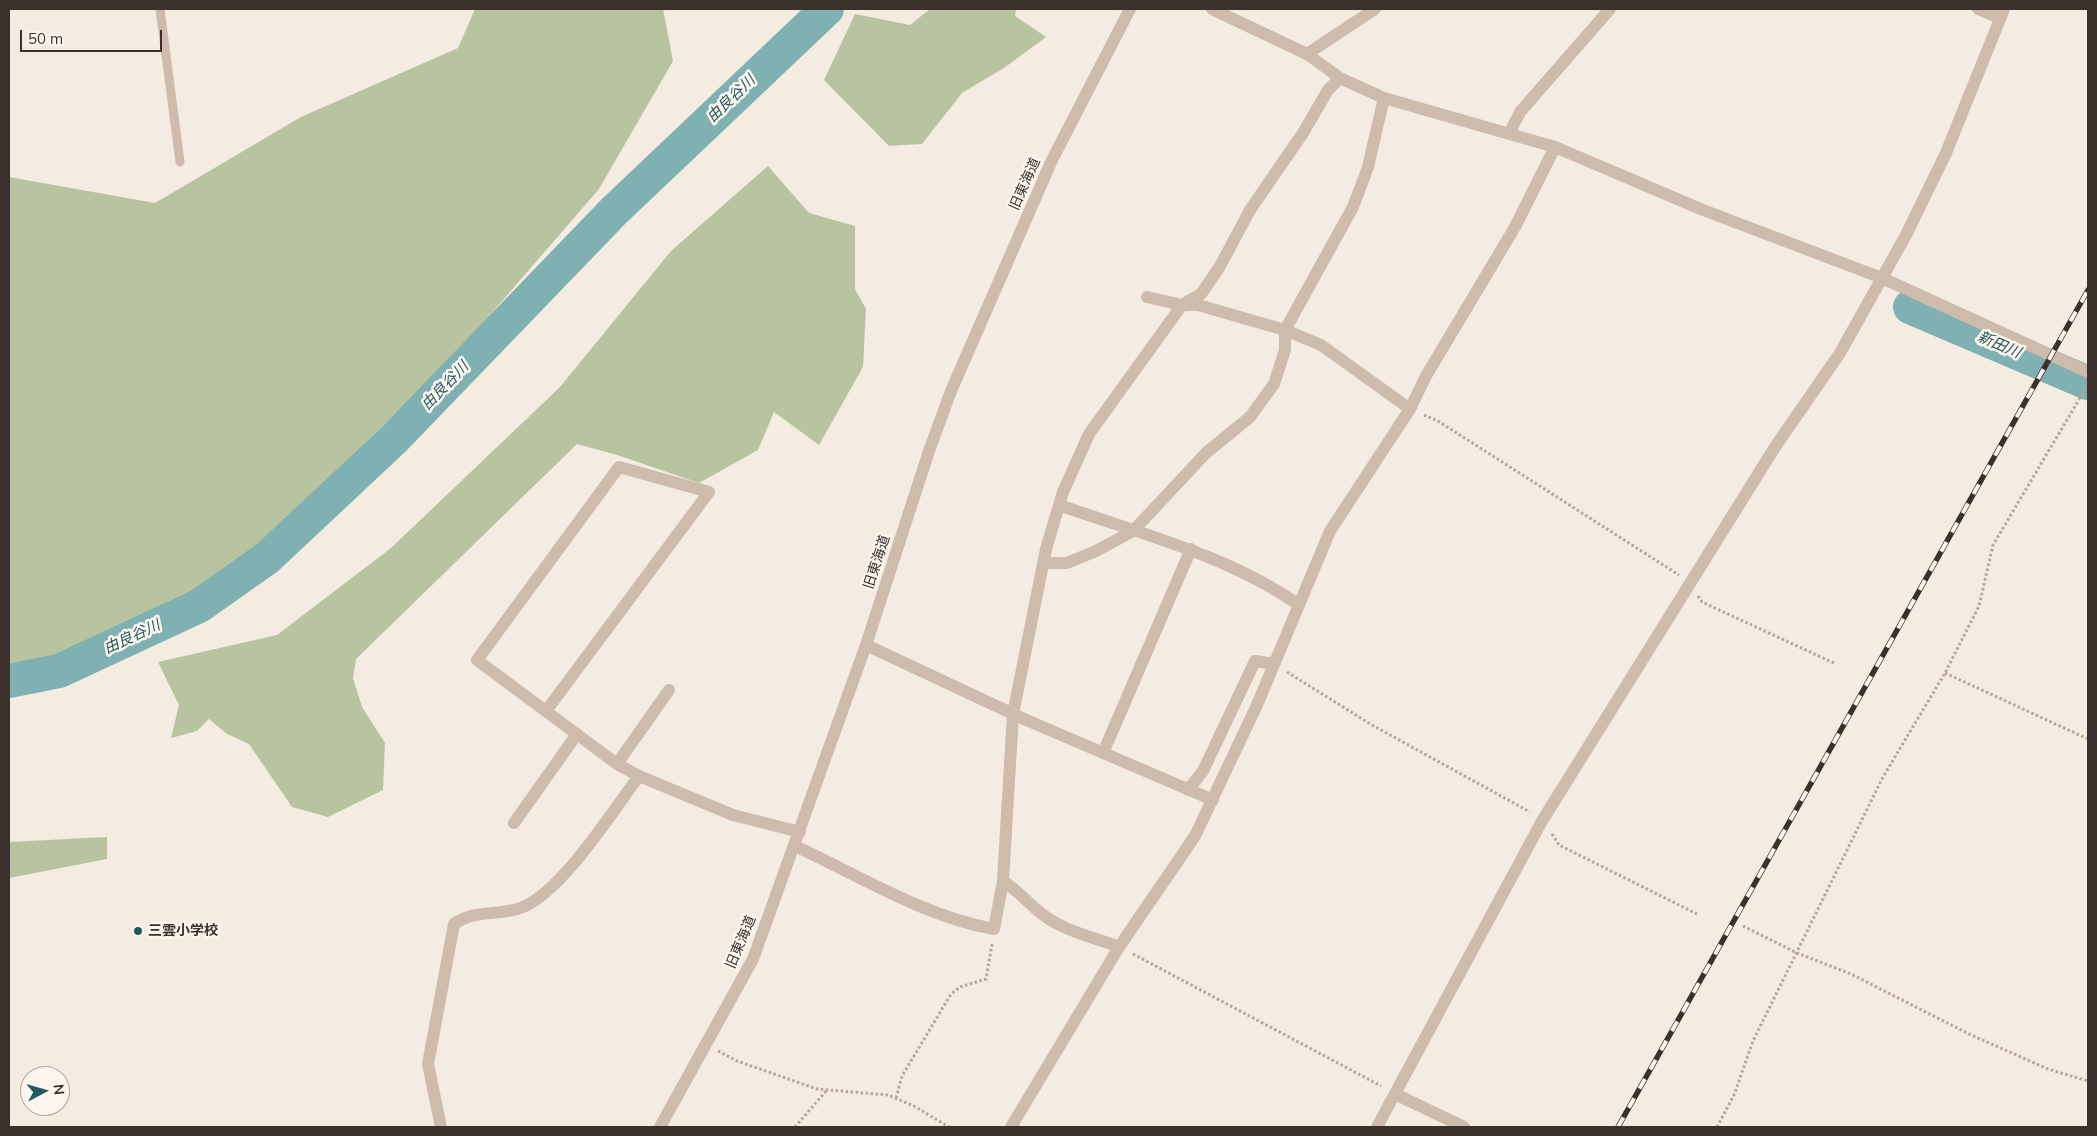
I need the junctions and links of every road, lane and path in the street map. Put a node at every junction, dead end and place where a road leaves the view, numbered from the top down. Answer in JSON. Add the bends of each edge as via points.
{"nodes":[{"id":1,"x":160,"y":9,"type":"edge"},
{"id":2,"x":1130,"y":9,"type":"edge"},
{"id":3,"x":1212,"y":9,"type":"edge"},
{"id":4,"x":1375,"y":9,"type":"edge"},
{"id":5,"x":1978,"y":9,"type":"edge"},
{"id":6,"x":1602,"y":12,"type":"edge"},
{"id":7,"x":2002,"y":14,"type":"edge"},
{"id":8,"x":1307,"y":54,"type":"junction"},
{"id":9,"x":1340,"y":78,"type":"junction"},
{"id":10,"x":1384,"y":98,"type":"junction"},
{"id":11,"x":1509,"y":134,"type":"junction"},
{"id":12,"x":1555,"y":147,"type":"junction"},
{"id":13,"x":180,"y":162,"type":"dead end"},
{"id":14,"x":1882,"y":278,"type":"junction"},
{"id":15,"x":1147,"y":297,"type":"dead end"},
{"id":16,"x":1182,"y":305,"type":"junction"},
{"id":17,"x":1285,"y":330,"type":"junction"},
{"id":18,"x":2088,"y":372,"type":"edge"},
{"id":19,"x":2088,"y":385,"type":"edge"},
{"id":20,"x":1410,"y":409,"type":"junction"},
{"id":21,"x":1059,"y":504,"type":"junction"},
{"id":22,"x":1132,"y":531,"type":"junction"},
{"id":23,"x":1190,"y":549,"type":"junction"},
{"id":24,"x":1043,"y":563,"type":"junction"},
{"id":25,"x":1689,"y":584,"type":"junction"},
{"id":26,"x":1299,"y":605,"type":"junction"},
{"id":27,"x":866,"y":644,"type":"junction"},
{"id":28,"x":1274,"y":664,"type":"junction"},
{"id":29,"x":1836,"y":664,"type":"dead end"},
{"id":30,"x":1945,"y":673,"type":"junction"},
{"id":31,"x":669,"y":690,"type":"dead end"},
{"id":32,"x":546,"y":711,"type":"junction"},
{"id":33,"x":1013,"y":714,"type":"junction"},
{"id":34,"x":577,"y":734,"type":"junction"},
{"id":35,"x":2088,"y":739,"type":"edge"},
{"id":36,"x":1103,"y":753,"type":"junction"},
{"id":37,"x":617,"y":764,"type":"junction"},
{"id":38,"x":639,"y":776,"type":"junction"},
{"id":39,"x":1188,"y":790,"type":"junction"},
{"id":40,"x":1213,"y":800,"type":"junction"},
{"id":41,"x":1542,"y":821,"type":"junction"},
{"id":42,"x":514,"y":823,"type":"dead end"},
{"id":43,"x":800,"y":832,"type":"junction"},
{"id":44,"x":795,"y":846,"type":"junction"},
{"id":45,"x":1003,"y":882,"type":"junction"},
{"id":46,"x":1697,"y":914,"type":"dead end"},
{"id":47,"x":1743,"y":926,"type":"dead end"},
{"id":48,"x":994,"y":929,"type":"junction"},
{"id":49,"x":1119,"y":947,"type":"junction"},
{"id":50,"x":1797,"y":953,"type":"junction"},
{"id":51,"x":707,"y":1045,"type":"junction"},
{"id":52,"x":2088,"y":1081,"type":"edge"},
{"id":53,"x":827,"y":1090,"type":"junction"},
{"id":54,"x":1395,"y":1094,"type":"junction"},
{"id":55,"x":896,"y":1098,"type":"junction"},
{"id":56,"x":441,"y":1127,"type":"edge"},
{"id":57,"x":660,"y":1127,"type":"edge"},
{"id":58,"x":795,"y":1127,"type":"edge"},
{"id":59,"x":949,"y":1127,"type":"edge"},
{"id":60,"x":1011,"y":1127,"type":"edge"},
{"id":61,"x":1377,"y":1127,"type":"edge"},
{"id":62,"x":1464,"y":1127,"type":"edge"},
{"id":63,"x":1717,"y":1127,"type":"edge"}],
"edges":[{"from":1,"to":13,"type":"lane"},
{"from":2,"to":27,"type":"street","name":"旧東海道","via":[[1052,160],[951,391],[928,451]]},
{"from":3,"to":8,"type":"street"},
{"from":4,"to":8,"type":"street"},
{"from":5,"to":7,"type":"street"},
{"from":6,"to":11,"type":"street","via":[[1520,112]]},
{"from":7,"to":14,"type":"street","via":[[1946,154]]},
{"from":8,"to":9,"type":"street"},
{"from":9,"to":10,"type":"street"},
{"from":9,"to":16,"type":"street","via":[[1328,90],[1250,210],[1201,294]]},
{"from":10,"to":11,"type":"street"},
{"from":10,"to":17,"type":"street","via":[[1368,168],[1353,207]]},
{"from":11,"to":12,"type":"street"},
{"from":12,"to":14,"type":"street","via":[[1702,210]]},
{"from":12,"to":20,"type":"street","via":[[1515,227],[1426,376]]},
{"from":14,"to":18,"type":"street"},
{"from":14,"to":25,"type":"street","via":[[1840,353],[1775,447]]},
{"from":15,"to":16,"type":"street"},
{"from":16,"to":17,"type":"street","via":[[1198,305]]},
{"from":16,"to":21,"type":"street","via":[[1088,434]]},
{"from":17,"to":20,"type":"street","via":[[1321,345]]},
{"from":17,"to":22,"type":"street","via":[[1285,350],[1274,384],[1250,417],[1206,453]]},
{"from":19,"to":30,"type":"path","via":[[1993,545],[1979,606]]},
{"from":20,"to":25,"type":"path","via":[[1438,421]]},
{"from":20,"to":26,"type":"street","via":[[1330,531]]},
{"from":21,"to":22,"type":"street"},
{"from":21,"to":24,"type":"street"},
{"from":22,"to":23,"type":"street"},
{"from":22,"to":24,"type":"street","via":[[1067,563]]},
{"from":23,"to":26,"type":"street","via":[[1269,584]]},
{"from":23,"to":36,"type":"street"},
{"from":24,"to":33,"type":"street"},
{"from":25,"to":29,"type":"path","via":[[1702,602]]},
{"from":25,"to":41,"type":"street"},
{"from":26,"to":28,"type":"street"},
{"from":27,"to":33,"type":"street"},
{"from":27,"to":43,"type":"street","name":"旧東海道"},
{"from":28,"to":39,"type":"street","via":[[1255,661],[1203,771]]},
{"from":28,"to":40,"type":"street"},
{"from":28,"to":41,"type":"path","via":[[1372,725],[1523,806]]},
{"from":30,"to":35,"type":"path"},
{"from":30,"to":50,"type":"path","via":[[1883,777]]},
{"from":31,"to":37,"type":"street"},
{"from":32,"to":32,"type":"street","via":[[477,660],[619,467],[709,492]]},
{"from":32,"to":34,"type":"street"},
{"from":33,"to":36,"type":"street"},
{"from":33,"to":45,"type":"street"},
{"from":34,"to":37,"type":"street"},
{"from":34,"to":42,"type":"street"},
{"from":36,"to":39,"type":"street"},
{"from":37,"to":38,"type":"street"},
{"from":38,"to":43,"type":"street","via":[[733,815]]},
{"from":38,"to":56,"type":"street","via":[[548,891],[523,907],[466,916],[454,924],[428,1064]]},
{"from":39,"to":40,"type":"street"},
{"from":40,"to":49,"type":"street","via":[[1195,836]]},
{"from":41,"to":46,"type":"path","via":[[1559,844]]},
{"from":41,"to":54,"type":"street"},
{"from":43,"to":44,"type":"street","name":"旧東海道"},
{"from":44,"to":48,"type":"street","via":[[934,911]]},
{"from":44,"to":51,"type":"street","name":"旧東海道","via":[[753,960]]},
{"from":45,"to":48,"type":"street"},
{"from":45,"to":49,"type":"street","via":[[1056,924]]},
{"from":47,"to":50,"type":"path"},
{"from":48,"to":55,"type":"path","via":[[986,979],[960,987],[951,994],[902,1076]]},
{"from":49,"to":54,"type":"path"},
{"from":49,"to":60,"type":"street"},
{"from":50,"to":52,"type":"path","via":[[1851,974],[2013,1054]]},
{"from":50,"to":63,"type":"path"},
{"from":51,"to":53,"type":"path","via":[[737,1061]]},
{"from":51,"to":57,"type":"street","name":"旧東海道"},
{"from":53,"to":55,"type":"path"},
{"from":53,"to":58,"type":"path"},
{"from":54,"to":61,"type":"street"},
{"from":54,"to":62,"type":"street"},
{"from":55,"to":59,"type":"path"}]}
